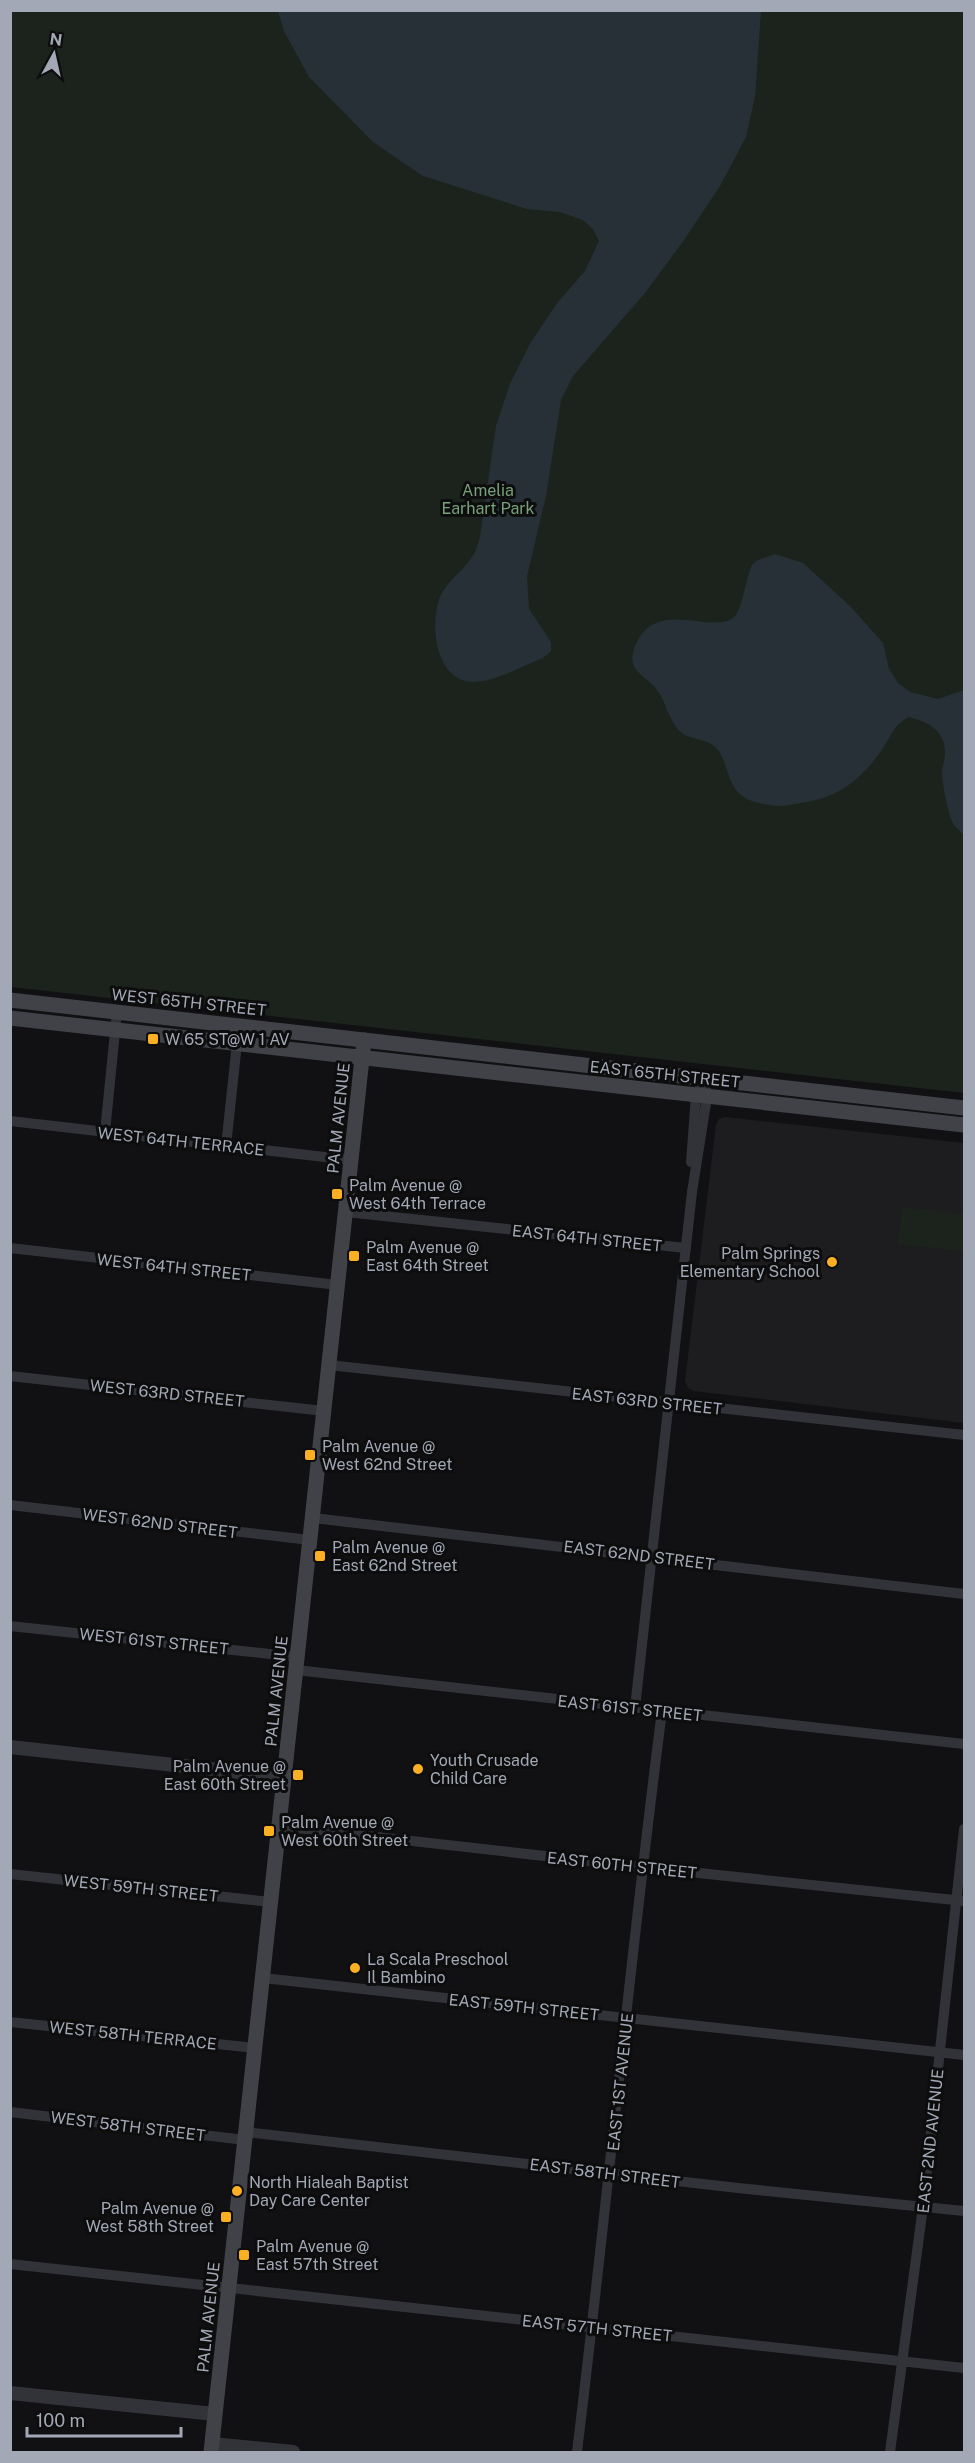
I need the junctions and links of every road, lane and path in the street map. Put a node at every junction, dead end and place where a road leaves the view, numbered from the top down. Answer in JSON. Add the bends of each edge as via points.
{"nodes":[{"id":1,"x":10,"y":1000,"type":"edge"},
{"id":2,"x":117,"y":1012,"type":"junction"},
{"id":3,"x":10,"y":1018,"type":"edge"},
{"id":4,"x":114,"y":1030,"type":"junction"},
{"id":5,"x":364,"y":1040,"type":"junction"},
{"id":6,"x":237,"y":1043,"type":"junction"},
{"id":7,"x":362,"y":1058,"type":"junction"},
{"id":8,"x":704,"y":1078,"type":"junction"},
{"id":9,"x":701,"y":1096,"type":"junction"},
{"id":10,"x":964,"y":1107,"type":"edge"},
{"id":11,"x":10,"y":1121,"type":"edge"},
{"id":12,"x":964,"y":1125,"type":"edge"},
{"id":13,"x":105,"y":1132,"type":"junction"},
{"id":14,"x":226,"y":1146,"type":"junction"},
{"id":15,"x":351,"y":1160,"type":"junction"},
{"id":16,"x":346,"y":1212,"type":"junction"},
{"id":17,"x":10,"y":1248,"type":"edge"},
{"id":18,"x":686,"y":1248,"type":"junction"},
{"id":19,"x":338,"y":1285,"type":"junction"},
{"id":20,"x":329,"y":1365,"type":"junction"},
{"id":21,"x":10,"y":1376,"type":"edge"},
{"id":22,"x":668,"y":1404,"type":"junction"},
{"id":23,"x":324,"y":1411,"type":"junction"},
{"id":24,"x":964,"y":1436,"type":"edge"},
{"id":25,"x":10,"y":1505,"type":"edge"},
{"id":26,"x":313,"y":1518,"type":"junction"},
{"id":27,"x":310,"y":1540,"type":"junction"},
{"id":28,"x":651,"y":1556,"type":"junction"},
{"id":29,"x":964,"y":1594,"type":"edge"},
{"id":30,"x":10,"y":1626,"type":"edge"},
{"id":31,"x":297,"y":1664,"type":"junction"},
{"id":32,"x":635,"y":1708,"type":"junction"},
{"id":33,"x":662,"y":1711,"type":"junction"},
{"id":34,"x":964,"y":1744,"type":"edge"},
{"id":35,"x":10,"y":1747,"type":"edge"},
{"id":36,"x":285,"y":1777,"type":"junction"},
{"id":37,"x":279,"y":1826,"type":"junction"},
{"id":38,"x":964,"y":1829,"type":"edge"},
{"id":39,"x":642,"y":1868,"type":"junction"},
{"id":40,"x":10,"y":1874,"type":"edge"},
{"id":41,"x":961,"y":1900,"type":"edge"},
{"id":42,"x":271,"y":1902,"type":"junction"},
{"id":43,"x":262,"y":1978,"type":"junction"},
{"id":44,"x":626,"y":2019,"type":"junction"},
{"id":45,"x":10,"y":2022,"type":"edge"},
{"id":46,"x":255,"y":2048,"type":"junction"},
{"id":47,"x":940,"y":2052,"type":"junction"},
{"id":48,"x":964,"y":2055,"type":"edge"},
{"id":49,"x":10,"y":2112,"type":"edge"},
{"id":50,"x":246,"y":2136,"type":"junction"},
{"id":51,"x":610,"y":2174,"type":"junction"},
{"id":52,"x":923,"y":2207,"type":"junction"},
{"id":53,"x":964,"y":2211,"type":"edge"},
{"id":54,"x":10,"y":2264,"type":"edge"},
{"id":55,"x":229,"y":2288,"type":"junction"},
{"id":56,"x":592,"y":2327,"type":"junction"},
{"id":57,"x":903,"y":2361,"type":"junction"},
{"id":58,"x":964,"y":2368,"type":"edge"},
{"id":59,"x":10,"y":2393,"type":"edge"},
{"id":60,"x":215,"y":2414,"type":"junction"},
{"id":61,"x":212,"y":2448,"type":"edge"},
{"id":62,"x":293,"y":2452,"type":"edge"},
{"id":63,"x":577,"y":2452,"type":"edge"},
{"id":64,"x":890,"y":2452,"type":"edge"}],
"edges":[{"from":1,"to":2,"type":"main road","name":"WEST 65TH STREET"},
{"from":2,"to":4,"type":"street"},
{"from":2,"to":5,"type":"main road","name":"WEST 65TH STREET"},
{"from":3,"to":4,"type":"main road"},
{"from":4,"to":6,"type":"main road"},
{"from":4,"to":13,"type":"street"},
{"from":5,"to":7,"type":"main road","name":"PALM AVENUE"},
{"from":5,"to":8,"type":"main road","name":"EAST 65TH STREET"},
{"from":6,"to":7,"type":"main road"},
{"from":6,"to":14,"type":"street"},
{"from":7,"to":9,"type":"main road","name":"EAST 65TH STREET"},
{"from":7,"to":15,"type":"main road","name":"PALM AVENUE"},
{"from":8,"to":9,"type":"street"},
{"from":8,"to":10,"type":"main road","name":"EAST 65TH STREET"},
{"from":9,"to":12,"type":"main road","name":"EAST 65TH STREET"},
{"from":9,"to":18,"type":"street"},
{"from":11,"to":13,"type":"street","name":"WEST 64TH TERRACE"},
{"from":13,"to":14,"type":"street","name":"WEST 64TH TERRACE"},
{"from":14,"to":15,"type":"street","name":"WEST 64TH TERRACE"},
{"from":15,"to":16,"type":"main road","name":"PALM AVENUE"},
{"from":16,"to":18,"type":"street","name":"EAST 64TH STREET"},
{"from":16,"to":19,"type":"main road","name":"PALM AVENUE"},
{"from":17,"to":19,"type":"street","name":"WEST 64TH STREET"},
{"from":18,"to":22,"type":"street"},
{"from":19,"to":20,"type":"main road","name":"PALM AVENUE"},
{"from":20,"to":22,"type":"street","name":"EAST 63RD STREET"},
{"from":20,"to":23,"type":"main road","name":"PALM AVENUE"},
{"from":21,"to":23,"type":"street","name":"WEST 63RD STREET"},
{"from":22,"to":24,"type":"street","name":"EAST 63RD STREET"},
{"from":22,"to":28,"type":"street"},
{"from":23,"to":26,"type":"main road","name":"PALM AVENUE"},
{"from":25,"to":27,"type":"street","name":"WEST 62ND STREET"},
{"from":26,"to":27,"type":"main road","name":"PALM AVENUE"},
{"from":26,"to":28,"type":"street","name":"EAST 62ND STREET"},
{"from":27,"to":31,"type":"main road","name":"PALM AVENUE"},
{"from":28,"to":29,"type":"street","name":"EAST 62ND STREET"},
{"from":28,"to":32,"type":"street"},
{"from":30,"to":31,"type":"street","name":"WEST 61ST STREET"},
{"from":31,"to":32,"type":"street","name":"EAST 61ST STREET"},
{"from":31,"to":36,"type":"main road","name":"PALM AVENUE"},
{"from":32,"to":33,"type":"street","name":"EAST 61ST STREET"},
{"from":33,"to":34,"type":"street","name":"EAST 61ST STREET"},
{"from":33,"to":39,"type":"street","name":"EAST 1ST AVENUE"},
{"from":35,"to":36,"type":"street"},
{"from":36,"to":37,"type":"main road","name":"PALM AVENUE"},
{"from":37,"to":39,"type":"street","name":"EAST 60TH STREET"},
{"from":37,"to":42,"type":"main road","name":"PALM AVENUE"},
{"from":38,"to":41,"type":"street","name":"EAST 2ND AVENUE"},
{"from":39,"to":41,"type":"street","name":"EAST 60TH STREET"},
{"from":39,"to":44,"type":"street","name":"EAST 1ST AVENUE"},
{"from":40,"to":42,"type":"street","name":"WEST 59TH STREET"},
{"from":41,"to":47,"type":"street","name":"EAST 2ND AVENUE"},
{"from":42,"to":43,"type":"main road","name":"PALM AVENUE"},
{"from":43,"to":44,"type":"street","name":"EAST 59TH STREET"},
{"from":43,"to":46,"type":"main road","name":"PALM AVENUE"},
{"from":44,"to":47,"type":"street","name":"EAST 59TH STREET"},
{"from":44,"to":51,"type":"street","name":"EAST 1ST AVENUE"},
{"from":45,"to":46,"type":"street","name":"WEST 58TH TERRACE"},
{"from":46,"to":50,"type":"main road","name":"PALM AVENUE"},
{"from":47,"to":48,"type":"street","name":"EAST 59TH STREET"},
{"from":47,"to":52,"type":"street","name":"EAST 2ND AVENUE"},
{"from":49,"to":50,"type":"street","name":"WEST 58TH STREET"},
{"from":50,"to":51,"type":"street","name":"EAST 58TH STREET"},
{"from":50,"to":55,"type":"main road","name":"PALM AVENUE"},
{"from":51,"to":52,"type":"street","name":"EAST 58TH STREET"},
{"from":51,"to":56,"type":"street","name":"EAST 1ST AVENUE"},
{"from":52,"to":53,"type":"street","name":"EAST 58TH STREET"},
{"from":52,"to":57,"type":"street","name":"EAST 2ND AVENUE"},
{"from":54,"to":55,"type":"street","name":"EAST 57TH STREET"},
{"from":55,"to":56,"type":"street","name":"EAST 57TH STREET"},
{"from":55,"to":60,"type":"main road","name":"PALM AVENUE"},
{"from":56,"to":57,"type":"street","name":"EAST 57TH STREET"},
{"from":56,"to":63,"type":"street","name":"EAST 1ST AVENUE"},
{"from":57,"to":58,"type":"street","name":"EAST 57TH STREET"},
{"from":57,"to":64,"type":"street","name":"EAST 2ND AVENUE"},
{"from":59,"to":60,"type":"street"},
{"from":60,"to":61,"type":"main road","name":"PALM AVENUE"},
{"from":61,"to":62,"type":"street"}]}
